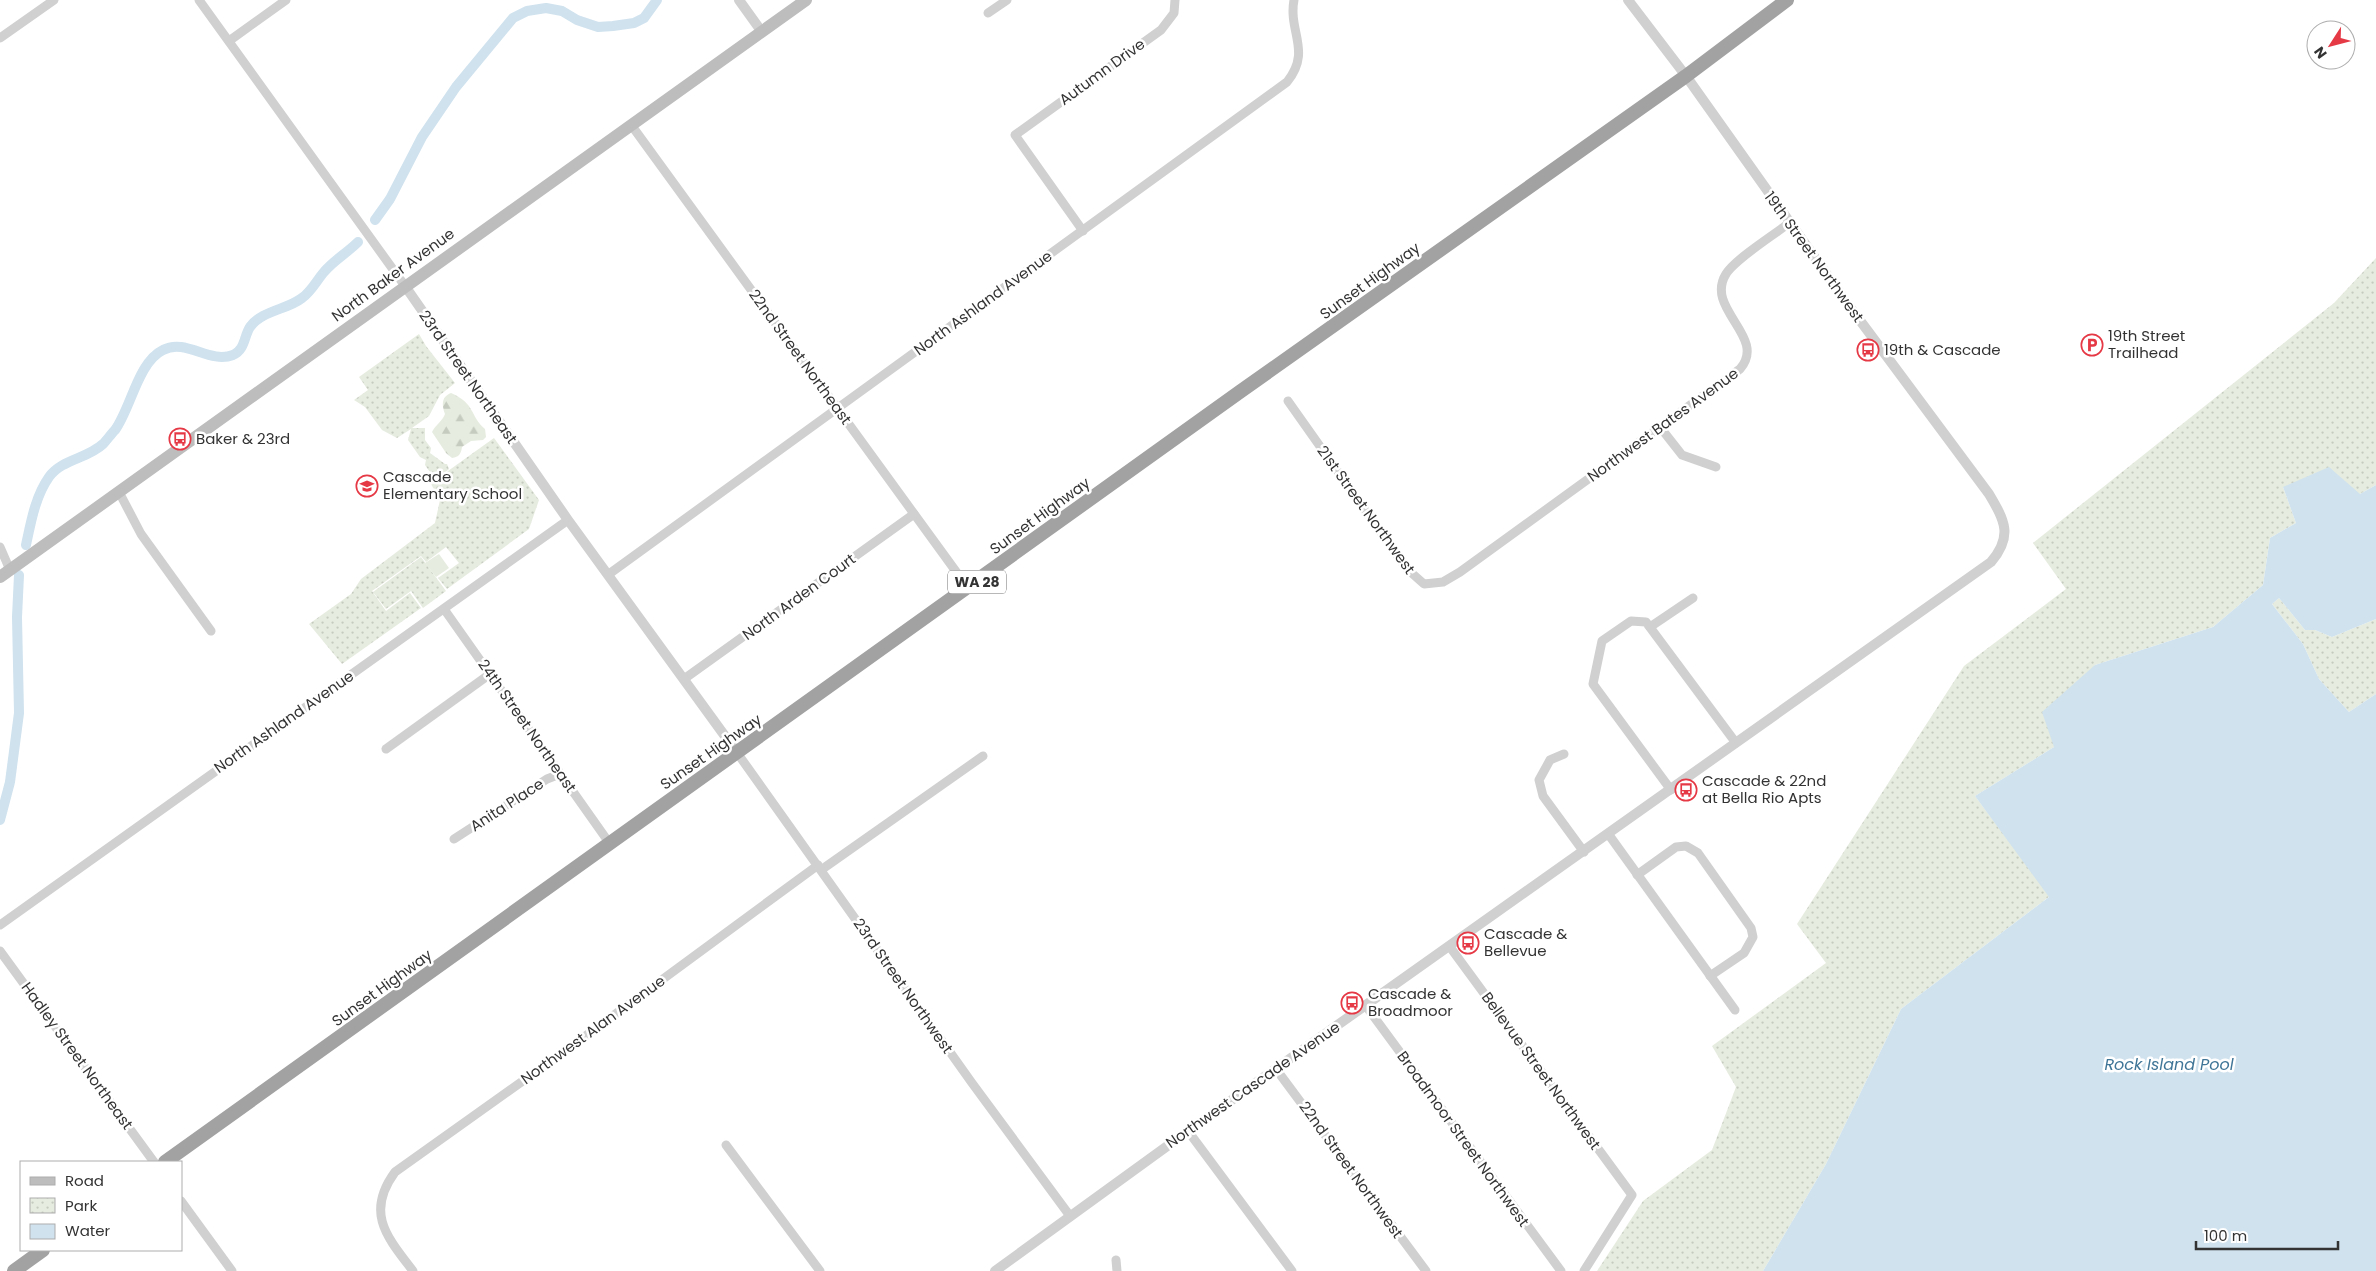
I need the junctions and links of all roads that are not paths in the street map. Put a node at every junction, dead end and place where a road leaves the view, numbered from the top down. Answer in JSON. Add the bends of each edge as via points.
{"nodes":[{"id":1,"x":54,"y":0,"type":"edge"},
{"id":2,"x":199,"y":0,"type":"edge"},
{"id":3,"x":286,"y":0,"type":"edge"},
{"id":4,"x":739,"y":0,"type":"edge"},
{"id":5,"x":806,"y":0,"type":"edge"},
{"id":6,"x":1007,"y":0,"type":"edge"},
{"id":7,"x":1175,"y":0,"type":"edge"},
{"id":8,"x":1294,"y":0,"type":"edge"},
{"id":9,"x":1628,"y":0,"type":"edge"},
{"id":10,"x":1787,"y":0,"type":"edge"},
{"id":11,"x":988,"y":13,"type":"dead end"},
{"id":12,"x":762,"y":32,"type":"junction"},
{"id":13,"x":0,"y":38,"type":"edge"},
{"id":14,"x":229,"y":41,"type":"junction"},
{"id":15,"x":1686,"y":76,"type":"junction"},
{"id":16,"x":632,"y":126,"type":"junction"},
{"id":17,"x":1789,"y":223,"type":"junction"},
{"id":18,"x":1083,"y":231,"type":"junction"},
{"id":19,"x":405,"y":286,"type":"junction"},
{"id":20,"x":1288,"y":401,"type":"dead end"},
{"id":21,"x":838,"y":409,"type":"junction"},
{"id":22,"x":1660,"y":428,"type":"junction"},
{"id":23,"x":1716,"y":467,"type":"dead end"},
{"id":24,"x":119,"y":492,"type":"junction"},
{"id":25,"x":914,"y":514,"type":"junction"},
{"id":26,"x":568,"y":520,"type":"junction"},
{"id":27,"x":2006,"y":537,"type":"joint"},
{"id":28,"x":0,"y":547,"type":"edge"},
{"id":29,"x":1460,"y":572,"type":"joint"},
{"id":30,"x":5,"y":574,"type":"edge"},
{"id":31,"x":609,"y":574,"type":"junction"},
{"id":32,"x":968,"y":588,"type":"junction"},
{"id":33,"x":1693,"y":598,"type":"dead end"},
{"id":34,"x":444,"y":609,"type":"junction"},
{"id":35,"x":1650,"y":627,"type":"junction"},
{"id":36,"x":211,"y":631,"type":"dead end"},
{"id":37,"x":490,"y":674,"type":"junction"},
{"id":38,"x":684,"y":679,"type":"junction"},
{"id":39,"x":1736,"y":743,"type":"junction"},
{"id":40,"x":386,"y":749,"type":"dead end"},
{"id":41,"x":738,"y":754,"type":"junction"},
{"id":42,"x":1564,"y":754,"type":"dead end"},
{"id":43,"x":983,"y":756,"type":"dead end"},
{"id":44,"x":560,"y":774,"type":"junction"},
{"id":45,"x":1670,"y":790,"type":"junction"},
{"id":46,"x":1609,"y":835,"type":"junction"},
{"id":47,"x":454,"y":839,"type":"dead end"},
{"id":48,"x":610,"y":844,"type":"junction"},
{"id":49,"x":1584,"y":852,"type":"junction"},
{"id":50,"x":820,"y":868,"type":"junction"},
{"id":51,"x":1637,"y":875,"type":"junction"},
{"id":52,"x":0,"y":925,"type":"edge"},
{"id":53,"x":1450,"y":947,"type":"junction"},
{"id":54,"x":0,"y":950,"type":"edge"},
{"id":55,"x":1710,"y":976,"type":"junction"},
{"id":56,"x":1366,"y":1006,"type":"junction"},
{"id":57,"x":1735,"y":1010,"type":"dead end"},
{"id":58,"x":1276,"y":1069,"type":"junction"},
{"id":59,"x":1188,"y":1131,"type":"junction"},
{"id":60,"x":726,"y":1145,"type":"dead end"},
{"id":61,"x":153,"y":1161,"type":"edge"},
{"id":62,"x":166,"y":1161,"type":"edge"},
{"id":63,"x":182,"y":1201,"type":"edge"},
{"id":64,"x":1070,"y":1216,"type":"junction"},
{"id":65,"x":42,"y":1251,"type":"edge"},
{"id":66,"x":1116,"y":1260,"type":"dead end"},
{"id":67,"x":14,"y":1271,"type":"edge"},
{"id":68,"x":232,"y":1271,"type":"edge"},
{"id":69,"x":413,"y":1271,"type":"edge"},
{"id":70,"x":820,"y":1271,"type":"edge"},
{"id":71,"x":995,"y":1271,"type":"edge"},
{"id":72,"x":1117,"y":1271,"type":"edge"},
{"id":73,"x":1292,"y":1271,"type":"edge"},
{"id":74,"x":1426,"y":1271,"type":"edge"},
{"id":75,"x":1561,"y":1271,"type":"edge"},
{"id":76,"x":1584,"y":1271,"type":"edge"}],
"edges":[{"from":1,"to":13,"type":"street"},
{"from":2,"to":14,"type":"street","name":"23rd Street Northeast"},
{"from":3,"to":14,"type":"street"},
{"from":4,"to":12,"type":"street"},
{"from":5,"to":12,"type":"main road","name":"North Baker Avenue"},
{"from":6,"to":11,"type":"street"},
{"from":7,"to":18,"type":"street","name":"Autumn Drive","via":[[1174,13],[1161,30],[1015,135]]},
{"from":8,"to":18,"type":"street","name":"North Ashland Avenue","via":[[1300,60],[1287,82]]},
{"from":9,"to":15,"type":"street","name":"19th Street Northwest"},
{"from":10,"to":15,"type":"highway","name":"Sunset Highway","number":"WA 28"},
{"from":12,"to":16,"type":"main road","name":"North Baker Avenue"},
{"from":14,"to":19,"type":"street","name":"23rd Street Northeast"},
{"from":15,"to":17,"type":"street","name":"19th Street Northwest"},
{"from":15,"to":32,"type":"highway","name":"Sunset Highway","number":"WA 28"},
{"from":16,"to":19,"type":"main road","name":"North Baker Avenue"},
{"from":16,"to":21,"type":"street","name":"22nd Street Northeast"},
{"from":17,"to":22,"type":"street","name":"Northwest Bates Avenue","via":[[1732,268],[1722,281],[1722,301],[1745,339],[1744,364],[1734,375]]},
{"from":17,"to":27,"type":"street","name":"19th Street Northwest","via":[[1989,494],[2002,517]]},
{"from":18,"to":21,"type":"street","name":"North Ashland Avenue"},
{"from":19,"to":24,"type":"main road","name":"North Baker Avenue"},
{"from":19,"to":26,"type":"street","name":"23rd Street Northeast"},
{"from":20,"to":29,"type":"street","name":"21st Street Northwest","via":[[1412,575],[1430,585]]},
{"from":21,"to":25,"type":"street","name":"22nd Street Northeast"},
{"from":21,"to":31,"type":"street","name":"North Ashland Avenue"},
{"from":22,"to":23,"type":"street","via":[[1682,455]]},
{"from":22,"to":29,"type":"street","name":"Northwest Bates Avenue"},
{"from":24,"to":30,"type":"main road","name":"North Baker Avenue"},
{"from":24,"to":36,"type":"street","via":[[142,534]]},
{"from":25,"to":32,"type":"street","name":"22nd Street Northeast"},
{"from":25,"to":38,"type":"street","name":"North Arden Court"},
{"from":26,"to":31,"type":"street","name":"23rd Street Northeast"},
{"from":26,"to":34,"type":"street","name":"North Ashland Avenue"},
{"from":27,"to":39,"type":"street","name":"Northwest Cascade Avenue","via":[[1991,562]]},
{"from":28,"to":30,"type":"street"},
{"from":31,"to":38,"type":"street","name":"23rd Street Northeast"},
{"from":32,"to":41,"type":"highway","name":"Sunset Highway","number":"WA 28"},
{"from":33,"to":35,"type":"street"},
{"from":34,"to":37,"type":"street","name":"24th Street Northeast"},
{"from":34,"to":52,"type":"street","name":"North Ashland Avenue"},
{"from":35,"to":39,"type":"street"},
{"from":35,"to":45,"type":"street","via":[[1646,622],[1631,621],[1602,641],[1594,684]]},
{"from":37,"to":40,"type":"street"},
{"from":37,"to":44,"type":"street","name":"24th Street Northeast"},
{"from":38,"to":41,"type":"street","name":"23rd Street Northeast"},
{"from":39,"to":45,"type":"street","name":"Northwest Cascade Avenue"},
{"from":41,"to":48,"type":"highway","name":"Sunset Highway","number":"WA 28"},
{"from":41,"to":50,"type":"street","name":"23rd Street Northwest"},
{"from":42,"to":49,"type":"street","via":[[1550,760],[1539,780],[1543,796]]},
{"from":43,"to":50,"type":"street","name":"Northwest Alan Avenue"},
{"from":44,"to":47,"type":"street","name":"Anita Place","via":[[547,779]]},
{"from":44,"to":48,"type":"street","name":"24th Street Northeast"},
{"from":45,"to":46,"type":"street","name":"Northwest Cascade Avenue"},
{"from":46,"to":49,"type":"street","name":"Northwest Cascade Avenue"},
{"from":46,"to":51,"type":"street"},
{"from":48,"to":62,"type":"highway","name":"Sunset Highway","number":"WA 28"},
{"from":49,"to":53,"type":"street","name":"Northwest Cascade Avenue"},
{"from":50,"to":64,"type":"street","name":"23rd Street Northwest"},
{"from":50,"to":69,"type":"street","name":"Northwest Alan Avenue","via":[[406,1162],[387,1183],[380,1212],[385,1232]]},
{"from":51,"to":55,"type":"street"},
{"from":51,"to":55,"type":"street","via":[[1676,847],[1686,846],[1698,852],[1751,928],[1753,937],[1744,953]]},
{"from":53,"to":56,"type":"street","name":"Northwest Cascade Avenue"},
{"from":53,"to":76,"type":"street","name":"Bellevue Street Northwest","via":[[1632,1195]]},
{"from":54,"to":61,"type":"street","name":"Hadley Street Northeast"},
{"from":55,"to":57,"type":"street"},
{"from":56,"to":58,"type":"street","name":"Northwest Cascade Avenue"},
{"from":56,"to":75,"type":"street","name":"Broadmoor Street Northwest"},
{"from":58,"to":59,"type":"street","name":"Northwest Cascade Avenue"},
{"from":58,"to":74,"type":"street","name":"22nd Street Northwest"},
{"from":59,"to":64,"type":"street","name":"Northwest Cascade Avenue"},
{"from":59,"to":73,"type":"street"},
{"from":60,"to":70,"type":"street"},
{"from":63,"to":68,"type":"street"},
{"from":64,"to":71,"type":"street","name":"Northwest Cascade Avenue"},
{"from":65,"to":67,"type":"highway"},
{"from":66,"to":72,"type":"street"}]}
